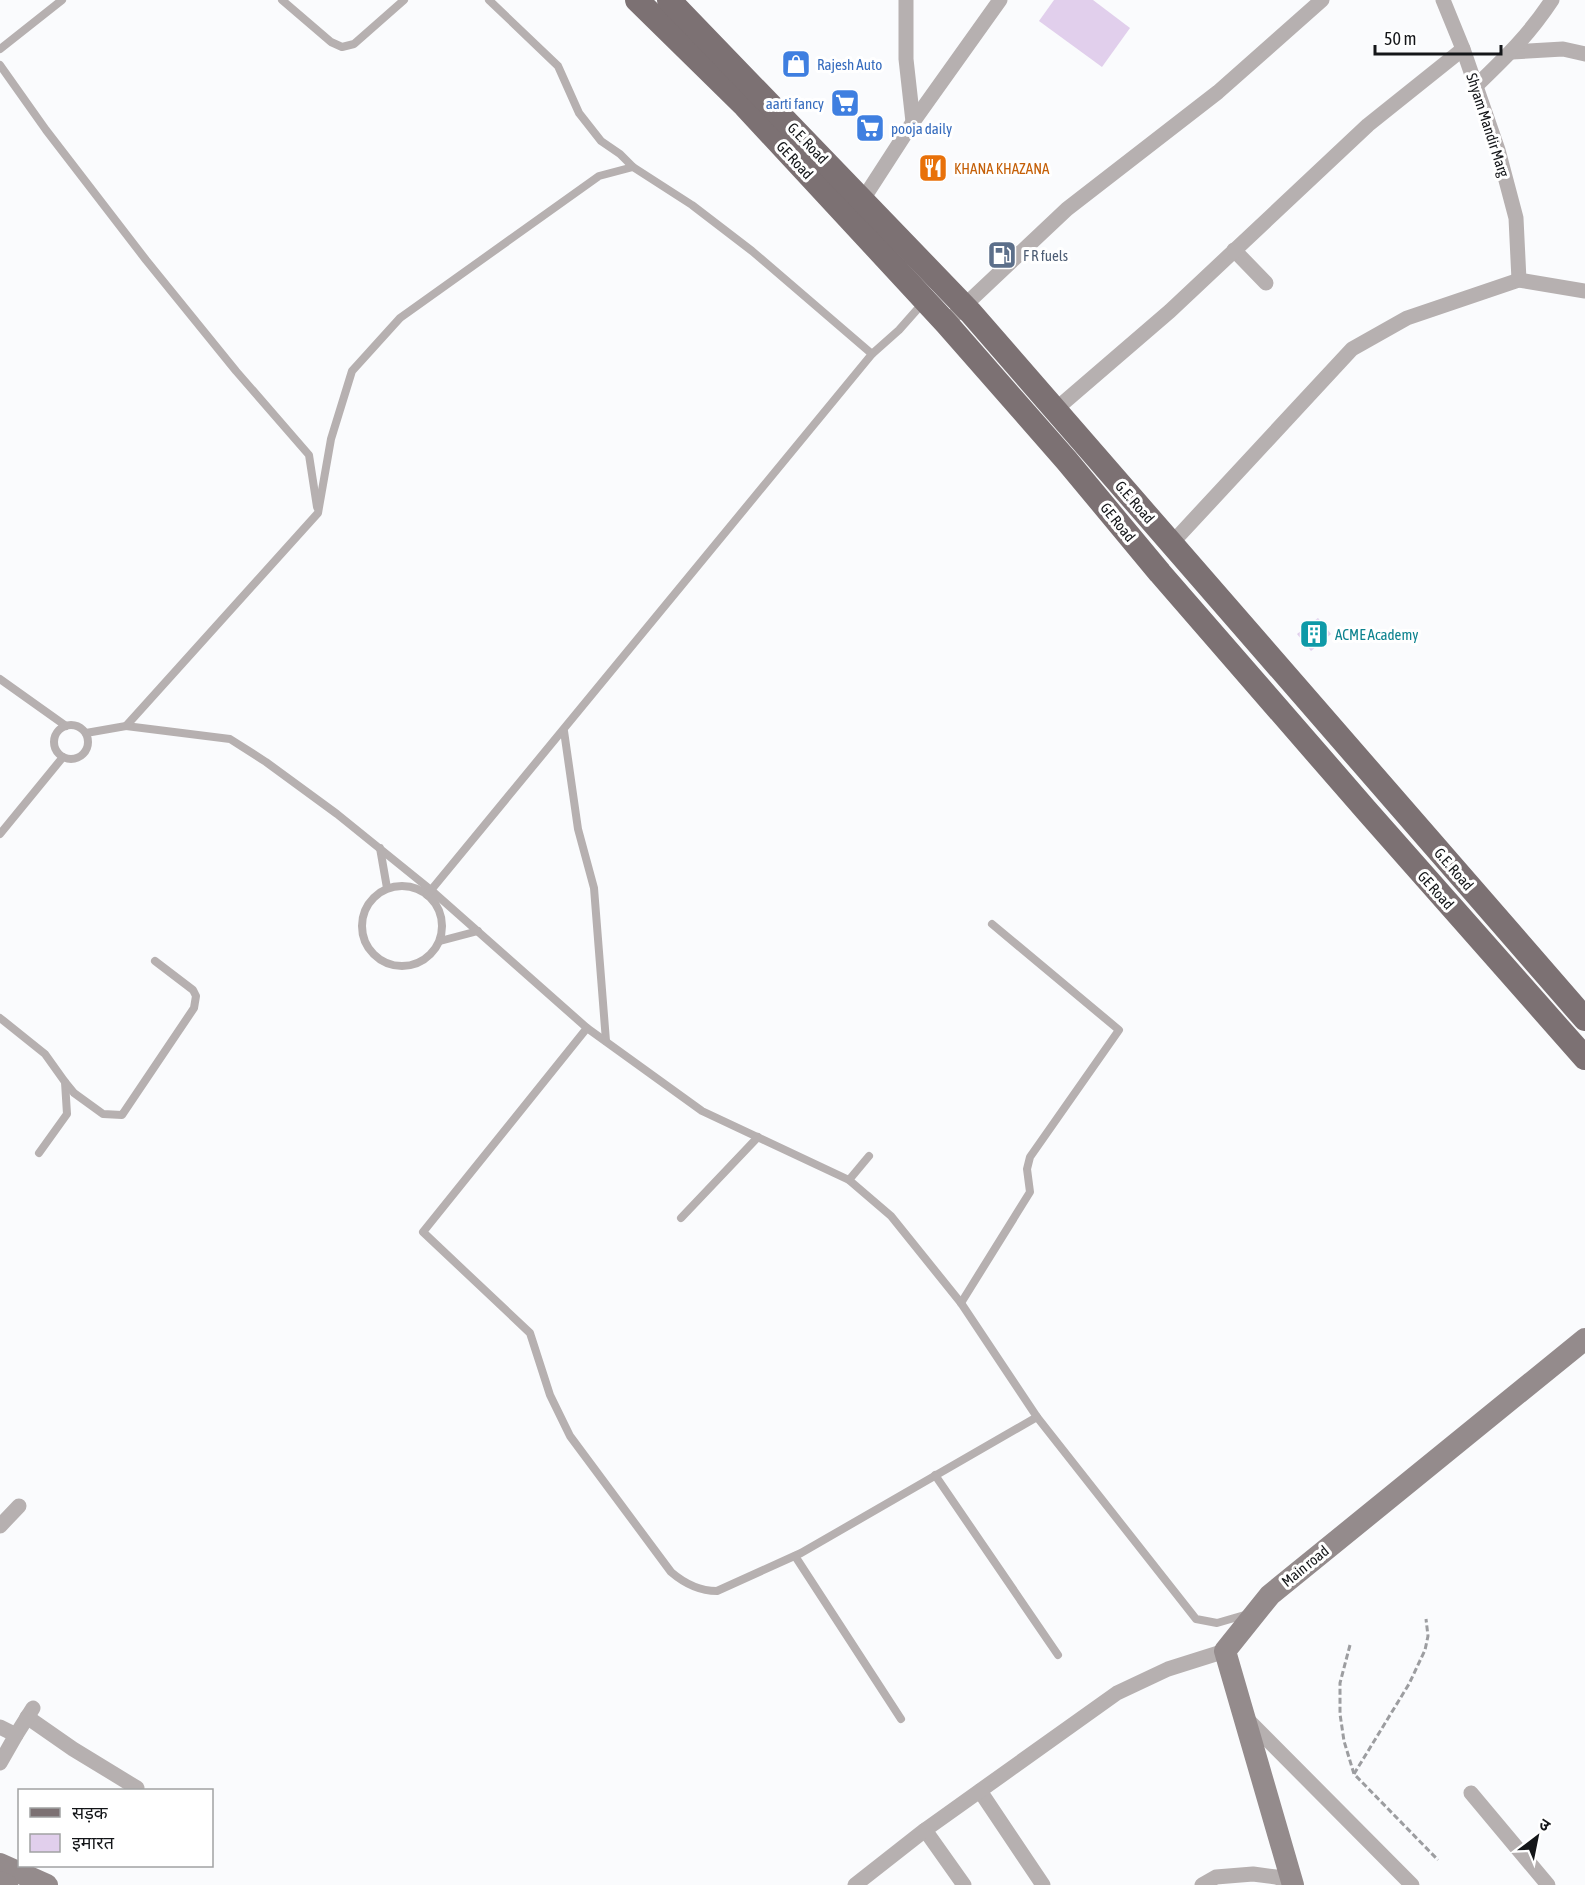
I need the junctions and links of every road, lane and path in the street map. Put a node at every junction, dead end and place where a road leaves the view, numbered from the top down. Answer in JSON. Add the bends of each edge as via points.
{"nodes":[{"id":1,"x":62,"y":0,"type":"edge"},
{"id":2,"x":282,"y":0,"type":"edge"},
{"id":3,"x":404,"y":0,"type":"edge"},
{"id":4,"x":489,"y":0,"type":"edge"},
{"id":5,"x":637,"y":0,"type":"edge"},
{"id":6,"x":669,"y":0,"type":"edge"},
{"id":7,"x":906,"y":0,"type":"edge"},
{"id":8,"x":1000,"y":0,"type":"edge"},
{"id":9,"x":1322,"y":0,"type":"edge"},
{"id":10,"x":1443,"y":0,"type":"edge"},
{"id":11,"x":1552,"y":0,"type":"edge"},
{"id":12,"x":0,"y":49,"type":"edge"},
{"id":13,"x":1463,"y":49,"type":"junction"},
{"id":14,"x":1512,"y":52,"type":"junction"},
{"id":15,"x":1585,"y":54,"type":"edge"},
{"id":16,"x":0,"y":64,"type":"edge"},
{"id":17,"x":1476,"y":86,"type":"junction"},
{"id":18,"x":913,"y":122,"type":"junction"},
{"id":19,"x":633,"y":167,"type":"junction"},
{"id":20,"x":863,"y":199,"type":"junction"},
{"id":21,"x":850,"y":220,"type":"junction"},
{"id":22,"x":1234,"y":250,"type":"junction"},
{"id":23,"x":1520,"y":280,"type":"junction"},
{"id":24,"x":1266,"y":283,"type":"dead end"},
{"id":25,"x":1585,"y":291,"type":"edge"},
{"id":26,"x":925,"y":301,"type":"junction"},
{"id":27,"x":966,"y":307,"type":"junction"},
{"id":28,"x":946,"y":323,"type":"junction"},
{"id":29,"x":872,"y":354,"type":"junction"},
{"id":30,"x":1055,"y":410,"type":"junction"},
{"id":31,"x":318,"y":513,"type":"junction"},
{"id":32,"x":1172,"y":543,"type":"junction"},
{"id":33,"x":0,"y":679,"type":"edge"},
{"id":34,"x":66,"y":726,"type":"junction"},
{"id":35,"x":126,"y":726,"type":"junction"},
{"id":36,"x":564,"y":731,"type":"junction"},
{"id":37,"x":86,"y":733,"type":"junction"},
{"id":38,"x":63,"y":757,"type":"junction"},
{"id":39,"x":0,"y":834,"type":"edge"},
{"id":40,"x":380,"y":848,"type":"junction"},
{"id":41,"x":387,"y":888,"type":"junction"},
{"id":42,"x":429,"y":893,"type":"junction"},
{"id":43,"x":992,"y":924,"type":"dead end"},
{"id":44,"x":478,"y":932,"type":"junction"},
{"id":45,"x":440,"y":941,"type":"junction"},
{"id":46,"x":155,"y":961,"type":"dead end"},
{"id":47,"x":0,"y":1018,"type":"edge"},
{"id":48,"x":1585,"y":1019,"type":"edge"},
{"id":49,"x":586,"y":1028,"type":"junction"},
{"id":50,"x":606,"y":1041,"type":"junction"},
{"id":51,"x":1585,"y":1058,"type":"edge"},
{"id":52,"x":65,"y":1082,"type":"junction"},
{"id":53,"x":758,"y":1137,"type":"junction"},
{"id":54,"x":39,"y":1153,"type":"dead end"},
{"id":55,"x":869,"y":1156,"type":"dead end"},
{"id":56,"x":849,"y":1180,"type":"junction"},
{"id":57,"x":681,"y":1218,"type":"dead end"},
{"id":58,"x":961,"y":1303,"type":"junction"},
{"id":59,"x":1585,"y":1339,"type":"edge"},
{"id":60,"x":1037,"y":1417,"type":"junction"},
{"id":61,"x":935,"y":1475,"type":"junction"},
{"id":62,"x":19,"y":1506,"type":"dead end"},
{"id":63,"x":0,"y":1526,"type":"edge"},
{"id":64,"x":795,"y":1556,"type":"junction"},
{"id":65,"x":1257,"y":1611,"type":"junction"},
{"id":66,"x":1426,"y":1619,"type":"dead end"},
{"id":67,"x":1350,"y":1645,"type":"dead end"},
{"id":68,"x":1225,"y":1651,"type":"junction"},
{"id":69,"x":1058,"y":1655,"type":"dead end"},
{"id":70,"x":1242,"y":1714,"type":"junction"},
{"id":71,"x":901,"y":1719,"type":"dead end"},
{"id":72,"x":0,"y":1727,"type":"edge"},
{"id":73,"x":16,"y":1735,"type":"junction"},
{"id":74,"x":0,"y":1763,"type":"edge"},
{"id":75,"x":1354,"y":1774,"type":"junction"},
{"id":76,"x":137,"y":1788,"type":"dead end"},
{"id":77,"x":980,"y":1791,"type":"junction"},
{"id":78,"x":1471,"y":1793,"type":"dead end"},
{"id":79,"x":925,"y":1830,"type":"junction"},
{"id":80,"x":1438,"y":1860,"type":"dead end"},
{"id":81,"x":0,"y":1864,"type":"edge"},
{"id":82,"x":0,"y":1882,"type":"edge"},
{"id":83,"x":1293,"y":1883,"type":"edge"},
{"id":84,"x":7,"y":1885,"type":"edge"},
{"id":85,"x":48,"y":1885,"type":"edge"},
{"id":86,"x":855,"y":1885,"type":"edge"},
{"id":87,"x":964,"y":1885,"type":"edge"},
{"id":88,"x":1043,"y":1885,"type":"edge"},
{"id":89,"x":1202,"y":1885,"type":"edge"},
{"id":90,"x":1412,"y":1885,"type":"edge"},
{"id":91,"x":1548,"y":1885,"type":"edge"}],
"edges":[{"from":1,"to":12,"type":"lane"},
{"from":2,"to":3,"type":"lane","via":[[342,47],[354,44]]},
{"from":4,"to":19,"type":"lane","via":[[558,66],[579,113],[601,141]]},
{"from":5,"to":21,"type":"main road","name":"GE Road","via":[[745,106]]},
{"from":6,"to":20,"type":"main road","name":"G.E. Road"},
{"from":7,"to":18,"type":"street","via":[[906,59]]},
{"from":8,"to":18,"type":"street"},
{"from":9,"to":27,"type":"street","via":[[1218,92],[1067,209]]},
{"from":10,"to":13,"type":"street","name":"Shyam Mandir Marg"},
{"from":11,"to":14,"type":"street"},
{"from":13,"to":17,"type":"street","name":"Shyam Mandir Marg"},
{"from":13,"to":22,"type":"street","via":[[1368,125]]},
{"from":14,"to":15,"type":"street","via":[[1563,49]]},
{"from":14,"to":17,"type":"street"},
{"from":16,"to":31,"type":"lane","via":[[146,260],[309,455]]},
{"from":17,"to":23,"type":"street","name":"Shyam Mandir Marg","via":[[1516,218]]},
{"from":18,"to":20,"type":"street"},
{"from":19,"to":29,"type":"lane","via":[[752,251]]},
{"from":19,"to":31,"type":"lane","via":[[599,176],[400,318],[352,371],[331,439]]},
{"from":20,"to":21,"type":"street"},
{"from":20,"to":27,"type":"main road","name":"G.E. Road"},
{"from":21,"to":26,"type":"main road","name":"GE Road"},
{"from":22,"to":24,"type":"street"},
{"from":22,"to":30,"type":"street"},
{"from":23,"to":25,"type":"street"},
{"from":23,"to":32,"type":"street","via":[[1407,318],[1352,349]]},
{"from":26,"to":28,"type":"main road","name":"GE Road"},
{"from":26,"to":29,"type":"lane"},
{"from":27,"to":28,"type":"street"},
{"from":27,"to":30,"type":"main road","name":"G.E. Road"},
{"from":28,"to":51,"type":"main road","name":"GE Road"},
{"from":29,"to":36,"type":"lane"},
{"from":30,"to":32,"type":"main road","name":"G.E. Road"},
{"from":31,"to":35,"type":"lane"},
{"from":32,"to":48,"type":"main road","name":"G.E. Road"},
{"from":33,"to":34,"type":"lane"},
{"from":34,"to":37,"type":"lane","via":[[76,726]]},
{"from":34,"to":38,"type":"lane","via":[[55,738],[56,749]]},
{"from":35,"to":37,"type":"lane"},
{"from":35,"to":40,"type":"lane","via":[[230,739],[337,813]]},
{"from":36,"to":42,"type":"lane"},
{"from":36,"to":50,"type":"lane","via":[[578,829],[594,888]]},
{"from":37,"to":38,"type":"lane","via":[[88,744],[84,754],[74,759]]},
{"from":38,"to":39,"type":"lane"},
{"from":40,"to":41,"type":"lane"},
{"from":40,"to":42,"type":"lane"},
{"from":41,"to":42,"type":"lane","via":[[412,887]]},
{"from":41,"to":45,"type":"lane","via":[[368,904],[363,915],[364,940],[370,951],[387,963],[408,966],[421,962]]},
{"from":42,"to":44,"type":"lane"},
{"from":42,"to":45,"type":"lane","via":[[440,913]]},
{"from":43,"to":58,"type":"lane","via":[[1119,1030],[1030,1157],[1030,1192]]},
{"from":44,"to":45,"type":"lane"},
{"from":44,"to":49,"type":"lane"},
{"from":46,"to":52,"type":"lane","via":[[193,990],[196,1001],[122,1115],[103,1114]]},
{"from":47,"to":52,"type":"lane","via":[[45,1054]]},
{"from":49,"to":50,"type":"lane"},
{"from":49,"to":64,"type":"lane","via":[[423,1232],[530,1333],[549,1395],[570,1436],[671,1572],[684,1583],[717,1591]]},
{"from":50,"to":53,"type":"lane","via":[[702,1111]]},
{"from":52,"to":54,"type":"lane","via":[[67,1114]]},
{"from":53,"to":56,"type":"lane"},
{"from":53,"to":57,"type":"lane"},
{"from":55,"to":56,"type":"lane"},
{"from":56,"to":58,"type":"lane","via":[[891,1216]]},
{"from":58,"to":60,"type":"lane"},
{"from":59,"to":65,"type":"street","name":"Main road","via":[[1270,1595]]},
{"from":60,"to":61,"type":"lane"},
{"from":60,"to":65,"type":"lane","via":[[1196,1619],[1216,1623]]},
{"from":61,"to":64,"type":"lane"},
{"from":61,"to":69,"type":"lane"},
{"from":62,"to":63,"type":"street"},
{"from":64,"to":71,"type":"lane"},
{"from":65,"to":68,"type":"street","name":"Main road"},
{"from":66,"to":75,"type":"path","via":[[1425,1650],[1409,1684]]},
{"from":67,"to":75,"type":"path","via":[[1340,1683],[1340,1713]]},
{"from":68,"to":70,"type":"street"},
{"from":68,"to":77,"type":"street","via":[[1168,1669],[1117,1693]]},
{"from":70,"to":83,"type":"street"},
{"from":70,"to":90,"type":"street"},
{"from":72,"to":73,"type":"street"},
{"from":73,"to":74,"type":"street"},
{"from":73,"to":76,"type":"street","via":[[30,1713],[73,1749]]},
{"from":75,"to":80,"type":"path"},
{"from":77,"to":79,"type":"street"},
{"from":77,"to":88,"type":"street"},
{"from":78,"to":91,"type":"street"},
{"from":79,"to":86,"type":"street"},
{"from":79,"to":87,"type":"street"},
{"from":81,"to":85,"type":"street"},
{"from":82,"to":84,"type":"street"},
{"from":83,"to":89,"type":"street","via":[[1253,1874],[1216,1876]]}]}
